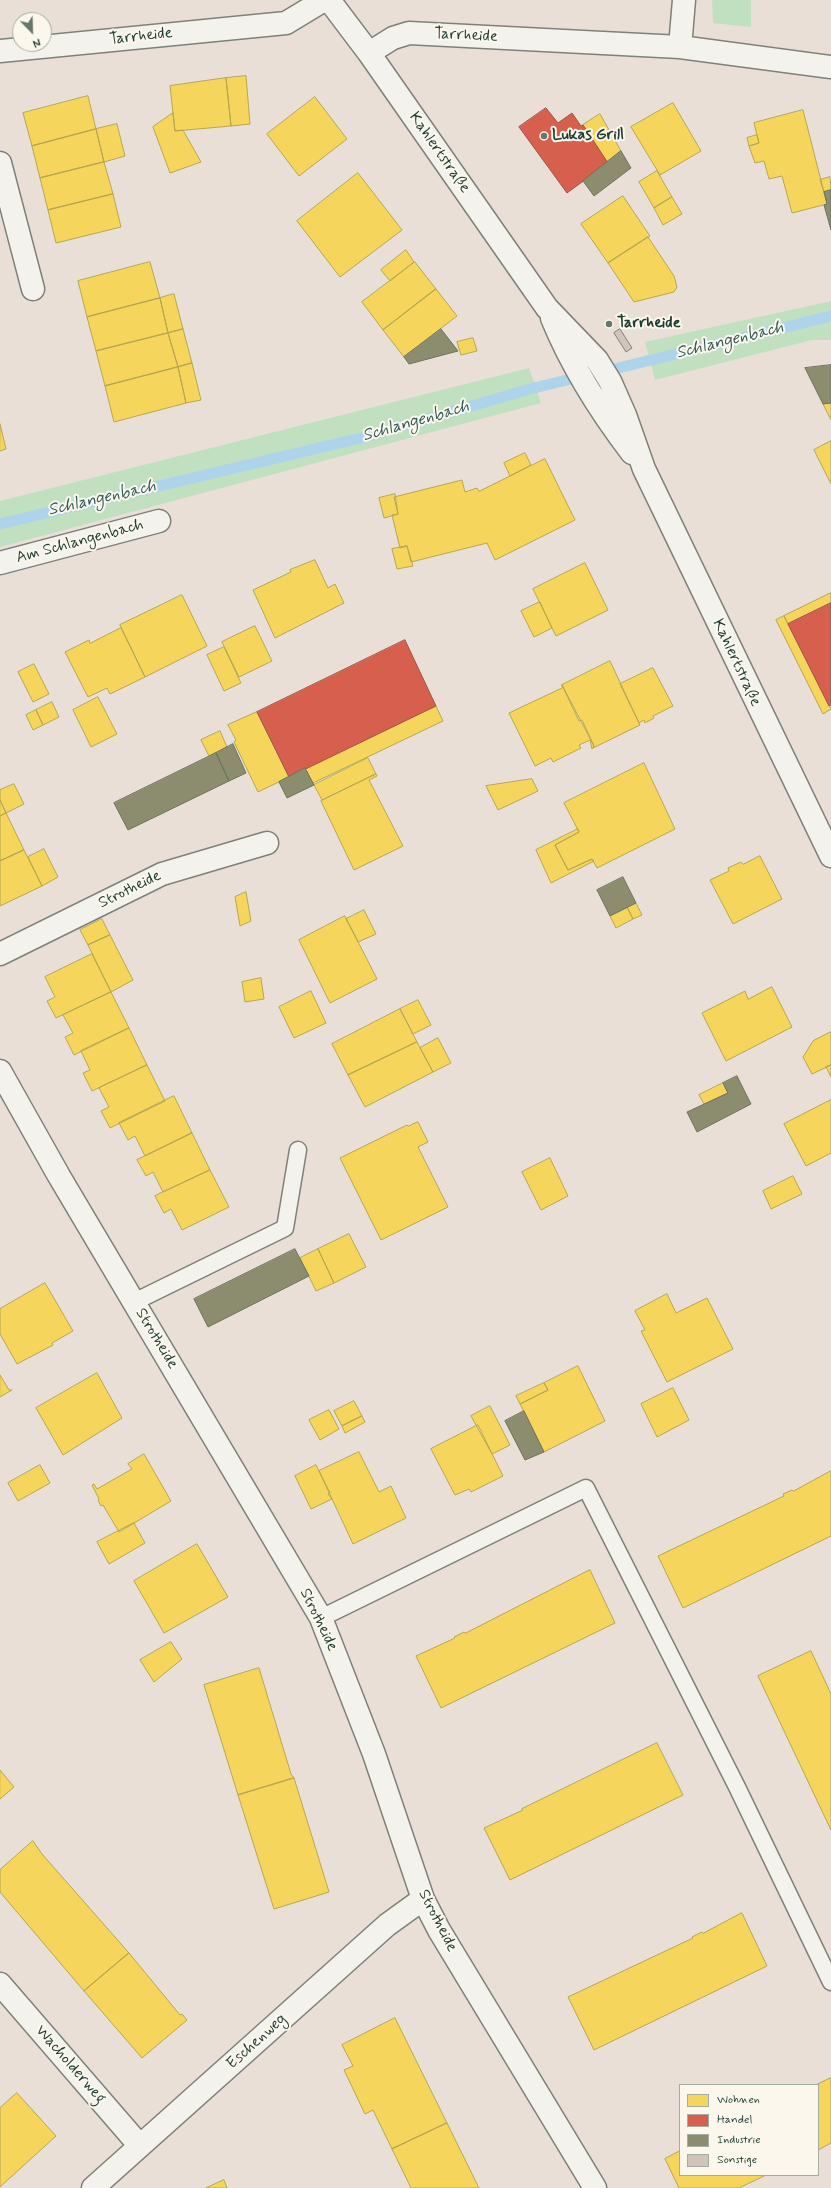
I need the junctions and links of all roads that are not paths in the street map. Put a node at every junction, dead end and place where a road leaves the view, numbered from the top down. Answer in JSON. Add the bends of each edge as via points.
{"nodes":[{"id":1,"x":324,"y":0,"type":"edge"},
{"id":2,"x":329,"y":0,"type":"edge"},
{"id":3,"x":684,"y":0,"type":"edge"},
{"id":4,"x":680,"y":47,"type":"junction"},
{"id":5,"x":0,"y":51,"type":"edge"},
{"id":6,"x":369,"y":53,"type":"junction"},
{"id":7,"x":831,"y":67,"type":"edge"},
{"id":8,"x":0,"y":163,"type":"edge"},
{"id":9,"x":33,"y":289,"type":"dead end"},
{"id":10,"x":547,"y":308,"type":"junction"},
{"id":11,"x":644,"y":469,"type":"junction"},
{"id":12,"x":159,"y":521,"type":"dead end"},
{"id":13,"x":0,"y":563,"type":"edge"},
{"id":14,"x":267,"y":843,"type":"dead end"},
{"id":15,"x":831,"y":856,"type":"edge"},
{"id":16,"x":0,"y":954,"type":"edge"},
{"id":17,"x":0,"y":1071,"type":"edge"},
{"id":18,"x":298,"y":1150,"type":"dead end"},
{"id":19,"x":134,"y":1302,"type":"junction"},
{"id":20,"x":321,"y":1618,"type":"junction"},
{"id":21,"x":424,"y":1899,"type":"junction"},
{"id":22,"x":831,"y":1982,"type":"edge"},
{"id":23,"x":0,"y":1984,"type":"edge"},
{"id":24,"x":140,"y":2146,"type":"junction"},
{"id":25,"x":93,"y":2188,"type":"edge"},
{"id":26,"x":595,"y":2188,"type":"edge"}],
"edges":[{"from":1,"to":5,"type":"street","name":"Tarrheide","via":[[286,23]]},
{"from":2,"to":6,"type":"street","name":"Kahlertstraße"},
{"from":3,"to":4,"type":"street"},
{"from":4,"to":6,"type":"street","name":"Tarrheide","via":[[409,33],[393,38]]},
{"from":4,"to":7,"type":"street","name":"Tarrheide"},
{"from":6,"to":10,"type":"street","name":"Kahlertstraße"},
{"from":8,"to":9,"type":"street"},
{"from":10,"to":11,"type":"street","name":"Kahlertstraße","via":[[574,367],[606,419]]},
{"from":10,"to":11,"type":"street","name":"Kahlertstraße","via":[[597,360],[610,381]]},
{"from":11,"to":15,"type":"street","name":"Kahlertstraße"},
{"from":12,"to":13,"type":"street","name":"Am Schlangenbach"},
{"from":14,"to":16,"type":"street","name":"Strotheide","via":[[162,874]]},
{"from":17,"to":19,"type":"street","name":"Strotheide"},
{"from":18,"to":19,"type":"lane","via":[[284,1228]]},
{"from":19,"to":20,"type":"street","name":"Strotheide"},
{"from":20,"to":21,"type":"street","name":"Strotheide","via":[[374,1754]]},
{"from":20,"to":22,"type":"lane","via":[[586,1488],[737,1787]]},
{"from":21,"to":24,"type":"street","name":"Eschenweg","via":[[387,1925]]},
{"from":21,"to":26,"type":"street","name":"Strotheide","via":[[438,1930]]},
{"from":23,"to":24,"type":"street","name":"Wacholderweg"},
{"from":24,"to":25,"type":"street","name":"Eschenweg"}]}
